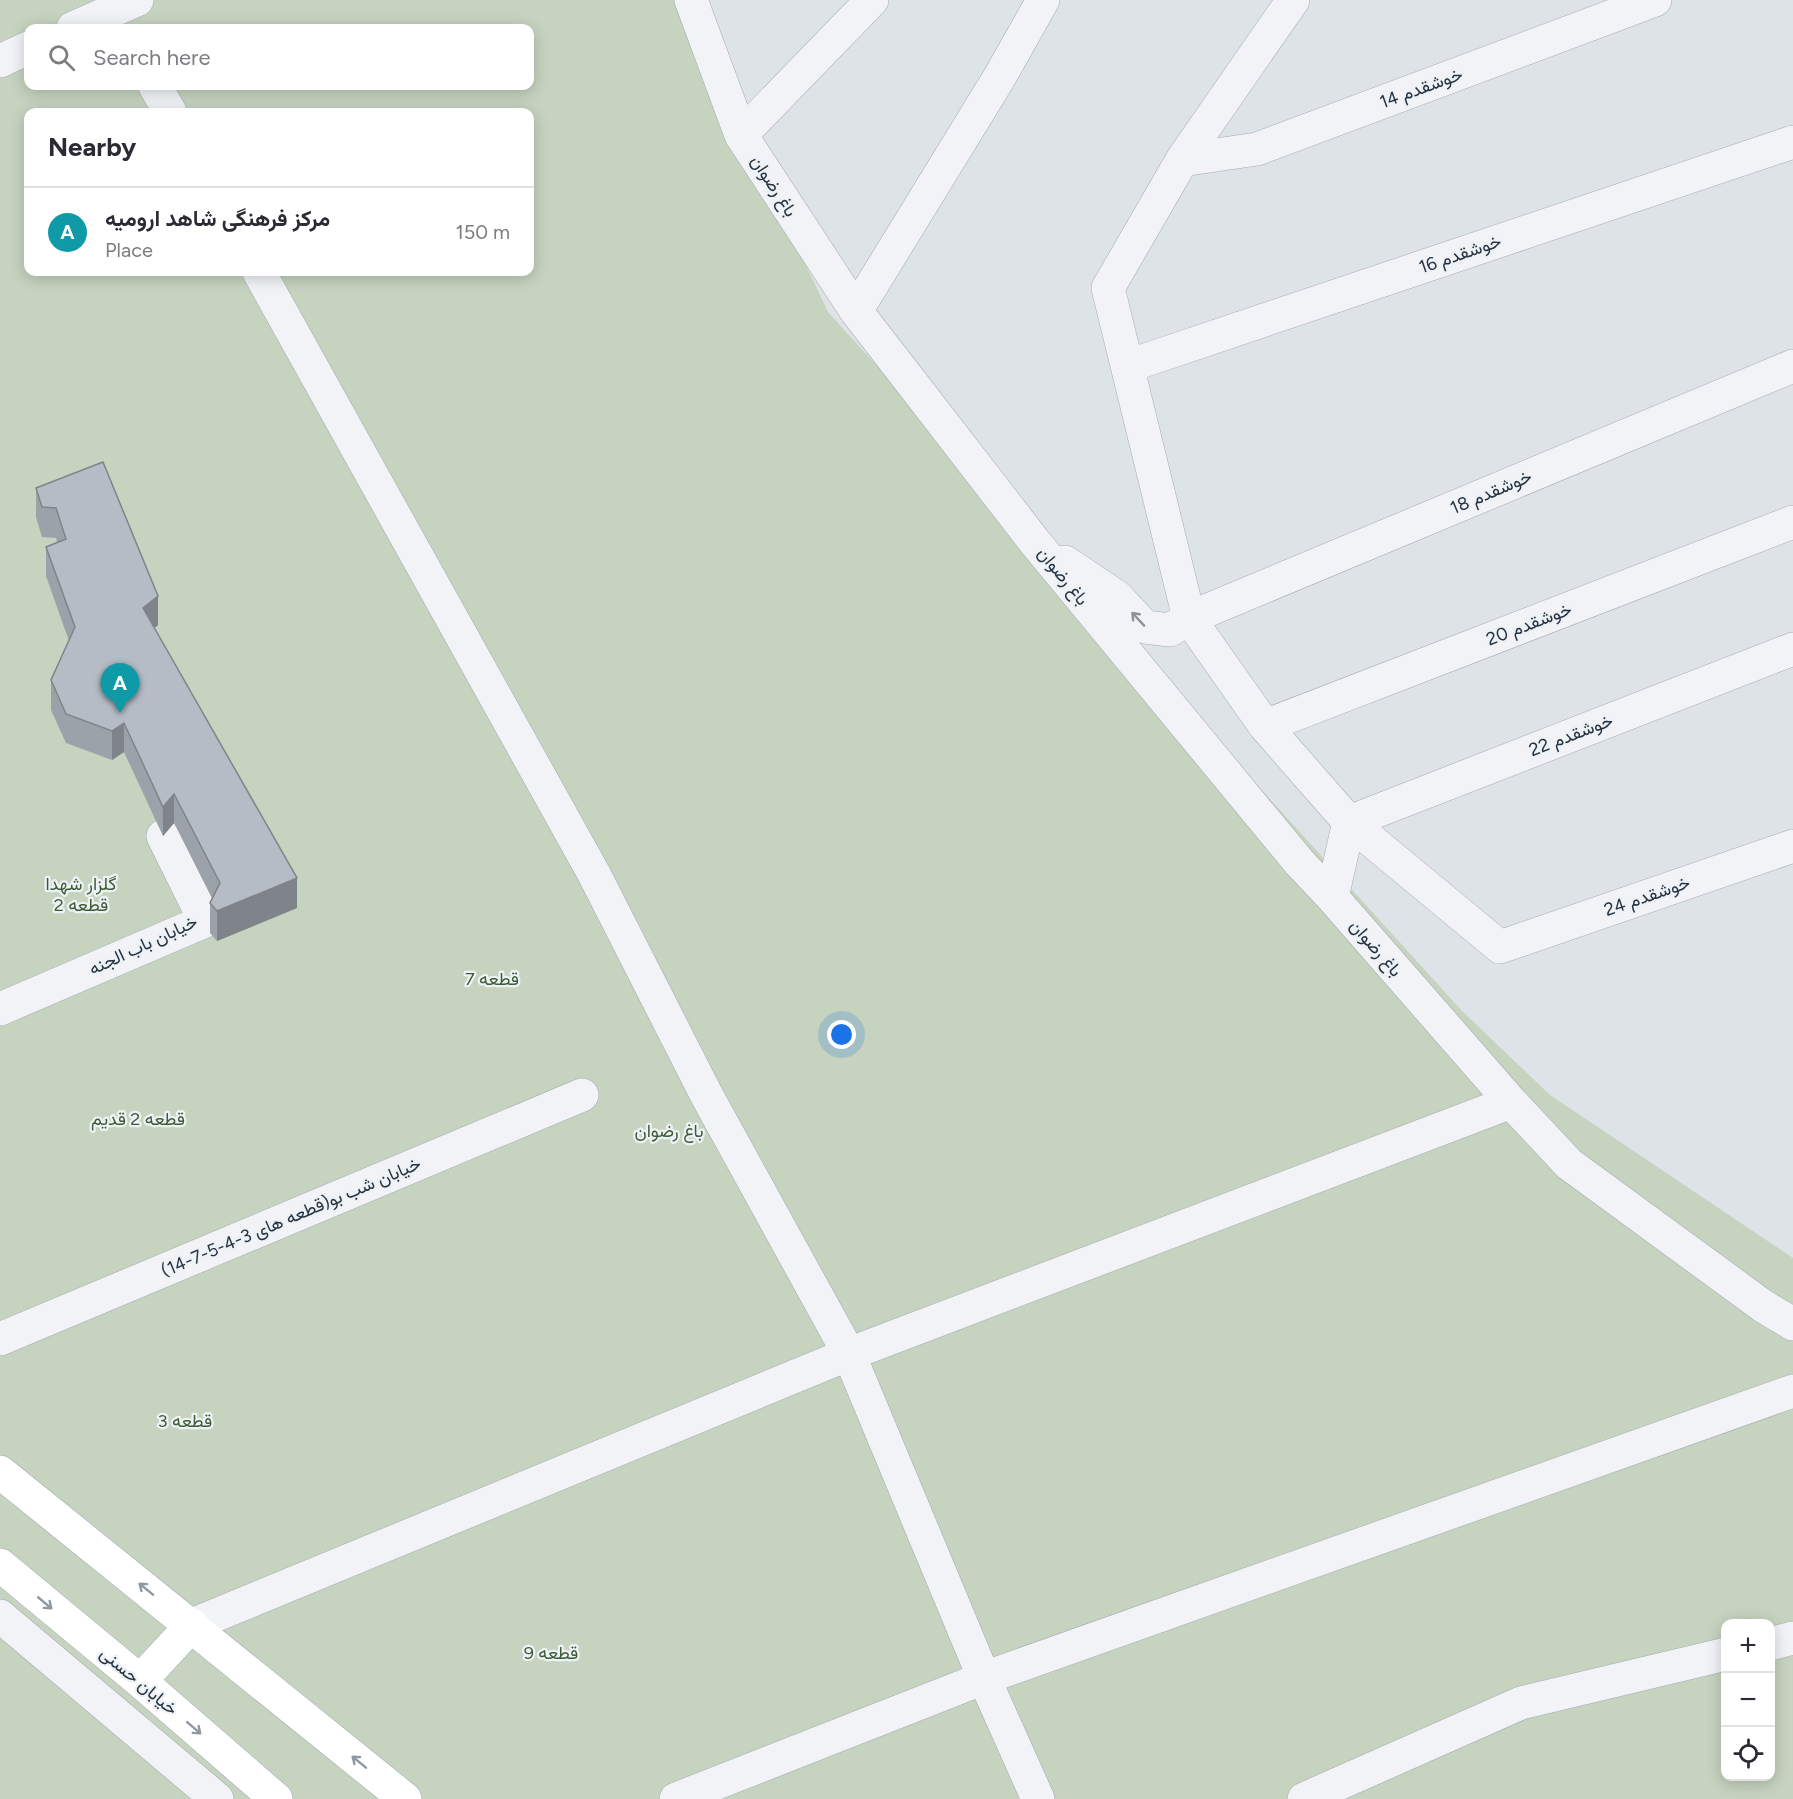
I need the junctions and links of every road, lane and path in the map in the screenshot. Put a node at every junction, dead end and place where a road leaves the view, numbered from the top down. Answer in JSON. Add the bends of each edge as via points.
{"nodes":[{"id":1,"x":691,"y":0,"type":"edge"},
{"id":2,"x":872,"y":0,"type":"edge"},
{"id":3,"x":1043,"y":0,"type":"edge"},
{"id":4,"x":1293,"y":0,"type":"edge"},
{"id":5,"x":1655,"y":0,"type":"edge"},
{"id":6,"x":125,"y":13,"type":"edge"},
{"id":7,"x":87,"y":24,"type":"edge"},
{"id":8,"x":24,"y":50,"type":"edge"},
{"id":9,"x":0,"y":61,"type":"edge"},
{"id":10,"x":157,"y":90,"type":"edge"},
{"id":11,"x":168,"y":108,"type":"edge"},
{"id":12,"x":741,"y":135,"type":"junction"},
{"id":13,"x":1793,"y":142,"type":"edge"},
{"id":14,"x":1182,"y":160,"type":"junction"},
{"id":15,"x":261,"y":276,"type":"edge"},
{"id":16,"x":855,"y":311,"type":"junction"},
{"id":17,"x":1128,"y":366,"type":"junction"},
{"id":18,"x":1793,"y":366,"type":"edge"},
{"id":19,"x":1793,"y":522,"type":"edge"},
{"id":20,"x":1034,"y":541,"type":"junction"},
{"id":21,"x":1189,"y":618,"type":"junction"},
{"id":22,"x":1793,"y":649,"type":"edge"},
{"id":23,"x":1265,"y":726,"type":"junction"},
{"id":24,"x":1349,"y":822,"type":"junction"},
{"id":25,"x":163,"y":836,"type":"edge"},
{"id":26,"x":1793,"y":846,"type":"edge"},
{"id":27,"x":1332,"y":897,"type":"junction"},
{"id":28,"x":0,"y":1009,"type":"edge"},
{"id":29,"x":582,"y":1095,"type":"dead end"},
{"id":30,"x":1511,"y":1102,"type":"junction"},
{"id":31,"x":1793,"y":1324,"type":"edge"},
{"id":32,"x":0,"y":1339,"type":"edge"},
{"id":33,"x":849,"y":1354,"type":"junction"},
{"id":34,"x":1793,"y":1390,"type":"edge"},
{"id":35,"x":0,"y":1472,"type":"edge"},
{"id":36,"x":0,"y":1566,"type":"edge"},
{"id":37,"x":0,"y":1616,"type":"edge"},
{"id":38,"x":192,"y":1625,"type":"junction"},
{"id":39,"x":1793,"y":1638,"type":"edge"},
{"id":40,"x":1775,"y":1643,"type":"edge"},
{"id":41,"x":1721,"y":1655,"type":"edge"},
{"id":42,"x":984,"y":1677,"type":"junction"},
{"id":43,"x":140,"y":1682,"type":"junction"},
{"id":44,"x":217,"y":1799,"type":"edge"},
{"id":45,"x":276,"y":1799,"type":"edge"},
{"id":46,"x":405,"y":1799,"type":"edge"},
{"id":47,"x":676,"y":1799,"type":"edge"},
{"id":48,"x":1038,"y":1799,"type":"edge"},
{"id":49,"x":1304,"y":1799,"type":"edge"}],
"edges":[{"from":1,"to":12,"type":"street","name":"باغ رضوان"},
{"from":2,"to":12,"type":"street"},
{"from":3,"to":16,"type":"street"},
{"from":4,"to":14,"type":"street"},
{"from":5,"to":14,"type":"street","name":"خوشقدم 14","via":[[1257,149]]},
{"from":6,"to":7,"type":"street"},
{"from":8,"to":9,"type":"street"},
{"from":10,"to":11,"type":"street"},
{"from":12,"to":16,"type":"street","name":"باغ رضوان"},
{"from":13,"to":17,"type":"street","name":"خوشقدم 16"},
{"from":14,"to":17,"type":"street","via":[[1108,288]]},
{"from":15,"to":33,"type":"street","via":[[594,874],[707,1096]]},
{"from":16,"to":20,"type":"street","name":"باغ رضوان"},
{"from":17,"to":21,"type":"street"},
{"from":18,"to":21,"type":"street","name":"خوشقدم 18"},
{"from":19,"to":23,"type":"street","name":"خوشقدم 20"},
{"from":21,"to":20,"type":"street","name":"خوشقدم 18","one_way":true,"via":[[1170,630],[1145,627],[1117,597]]},
{"from":20,"to":27,"type":"street","name":"باغ رضوان"},
{"from":21,"to":23,"type":"street"},
{"from":22,"to":24,"type":"street","name":"خوشقدم 22"},
{"from":23,"to":24,"type":"street"},
{"from":24,"to":26,"type":"street","name":"خوشقدم 24","via":[[1500,946]]},
{"from":24,"to":27,"type":"street"},
{"from":25,"to":28,"type":"street","name":"خیابان باب الجنه","via":[[205,921]]},
{"from":27,"to":30,"type":"street","name":"باغ رضوان"},
{"from":29,"to":32,"type":"street","name":"خیابان شب بو(قطعه های 3-4-5-7-14)"},
{"from":30,"to":31,"type":"street","name":"باغ رضوان","via":[[1569,1164]]},
{"from":30,"to":33,"type":"street"},
{"from":33,"to":38,"type":"street"},
{"from":33,"to":42,"type":"street"},
{"from":34,"to":42,"type":"street"},
{"from":38,"to":35,"type":"main road","one_way":true},
{"from":36,"to":43,"type":"main road","name":"خیابان حسنی","one_way":true},
{"from":37,"to":44,"type":"street"},
{"from":38,"to":43,"type":"main road"},
{"from":46,"to":38,"type":"main road","one_way":true},
{"from":39,"to":40,"type":"street"},
{"from":41,"to":49,"type":"street","via":[[1521,1703]]},
{"from":42,"to":47,"type":"street"},
{"from":42,"to":48,"type":"street"},
{"from":43,"to":45,"type":"main road","name":"خیابان حسنی","one_way":true}]}
